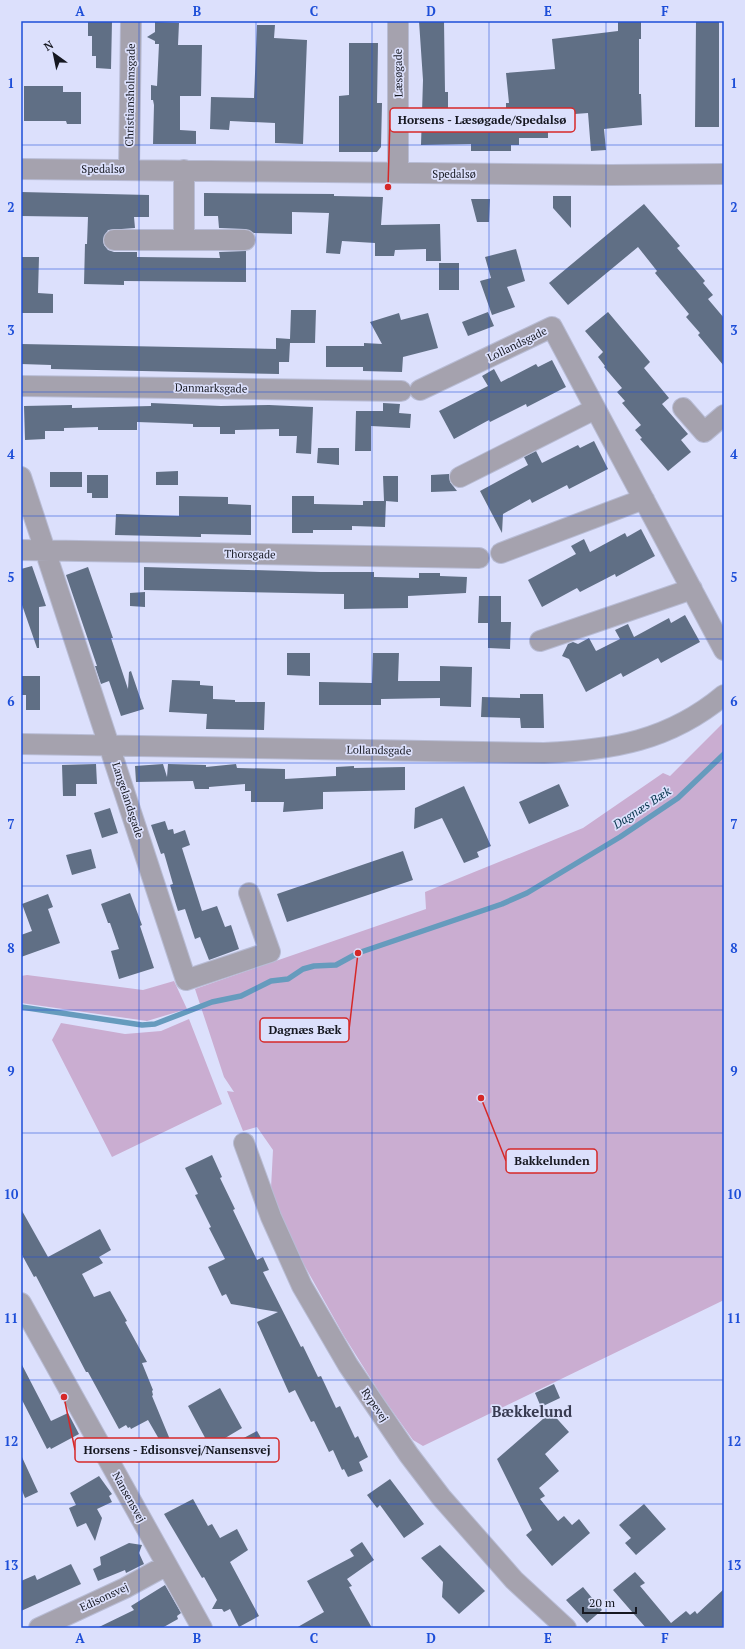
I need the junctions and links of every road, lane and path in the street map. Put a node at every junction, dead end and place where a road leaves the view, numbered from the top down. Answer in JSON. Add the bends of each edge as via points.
{"nodes":[{"id":1,"x":131,"y":21,"type":"edge"},
{"id":2,"x":398,"y":21,"type":"edge"},
{"id":3,"x":21,"y":169,"type":"edge"},
{"id":4,"x":129,"y":169,"type":"junction"},
{"id":5,"x":184,"y":170,"type":"junction"},
{"id":6,"x":398,"y":173,"type":"junction"},
{"id":7,"x":724,"y":174,"type":"edge"},
{"id":8,"x":724,"y":181,"type":"edge"},
{"id":9,"x":114,"y":240,"type":"dead end"},
{"id":10,"x":184,"y":240,"type":"junction"},
{"id":11,"x":245,"y":240,"type":"dead end"},
{"id":12,"x":21,"y":386,"type":"edge"},
{"id":13,"x":411,"y":391,"type":"joint"},
{"id":14,"x":684,"y":408,"type":"dead end"},
{"id":15,"x":595,"y":409,"type":"junction"},
{"id":16,"x":724,"y":415,"type":"edge"},
{"id":17,"x":21,"y":477,"type":"edge"},
{"id":18,"x":460,"y":477,"type":"dead end"},
{"id":19,"x":644,"y":500,"type":"junction"},
{"id":20,"x":21,"y":550,"type":"edge"},
{"id":21,"x":45,"y":551,"type":"junction"},
{"id":22,"x":501,"y":553,"type":"dead end"},
{"id":23,"x":479,"y":558,"type":"dead end"},
{"id":24,"x":692,"y":589,"type":"junction"},
{"id":25,"x":540,"y":641,"type":"dead end"},
{"id":26,"x":724,"y":650,"type":"edge"},
{"id":27,"x":724,"y":695,"type":"edge"},
{"id":28,"x":21,"y":744,"type":"edge"},
{"id":29,"x":110,"y":746,"type":"junction"},
{"id":30,"x":249,"y":892,"type":"dead end"},
{"id":31,"x":244,"y":1143,"type":"dead end"},
{"id":32,"x":21,"y":1303,"type":"edge"},
{"id":33,"x":167,"y":1565,"type":"junction"},
{"id":34,"x":39,"y":1628,"type":"edge"},
{"id":35,"x":202,"y":1628,"type":"edge"},
{"id":36,"x":566,"y":1628,"type":"edge"}],
"edges":[{"from":1,"to":4,"type":"street","name":"Christiansholmsgade"},
{"from":2,"to":6,"type":"street","name":"Læsøgade"},
{"from":3,"to":4,"type":"street","name":"Spedalsø"},
{"from":4,"to":5,"type":"street","name":"Spedalsø"},
{"from":5,"to":6,"type":"street","name":"Spedalsø"},
{"from":5,"to":10,"type":"street"},
{"from":6,"to":7,"type":"street","name":"Spedalsø"},
{"from":7,"to":8,"type":"street"},
{"from":9,"to":10,"type":"street"},
{"from":10,"to":11,"type":"street"},
{"from":12,"to":13,"type":"street","name":"Danmarksgade"},
{"from":13,"to":15,"type":"street","name":"Lollandsgade","via":[[552,327]]},
{"from":14,"to":16,"type":"street","via":[[704,432]]},
{"from":15,"to":18,"type":"street"},
{"from":15,"to":19,"type":"street","name":"Lollandsgade"},
{"from":17,"to":21,"type":"street","name":"Langelandsgade"},
{"from":19,"to":22,"type":"street"},
{"from":19,"to":24,"type":"street","name":"Lollandsgade"},
{"from":20,"to":21,"type":"street","name":"Thorsgade"},
{"from":21,"to":23,"type":"street","name":"Thorsgade"},
{"from":21,"to":29,"type":"street","name":"Langelandsgade"},
{"from":24,"to":25,"type":"street"},
{"from":24,"to":26,"type":"street","name":"Lollandsgade"},
{"from":27,"to":29,"type":"street","name":"Lollandsgade","via":[[705,710],[674,728],[639,742],[588,751],[544,753]]},
{"from":28,"to":29,"type":"street","name":"Lollandsgade"},
{"from":29,"to":30,"type":"street","name":"Langelandsgade","via":[[186,980],[270,952]]},
{"from":31,"to":36,"type":"street","name":"Rypevej","via":[[271,1216],[302,1286],[348,1365],[409,1455],[441,1496],[514,1580]]},
{"from":32,"to":33,"type":"street","name":"Nansensvej"},
{"from":33,"to":34,"type":"street","name":"Edisonsvej","via":[[125,1588]]},
{"from":33,"to":35,"type":"street","name":"Nansensvej"}]}
